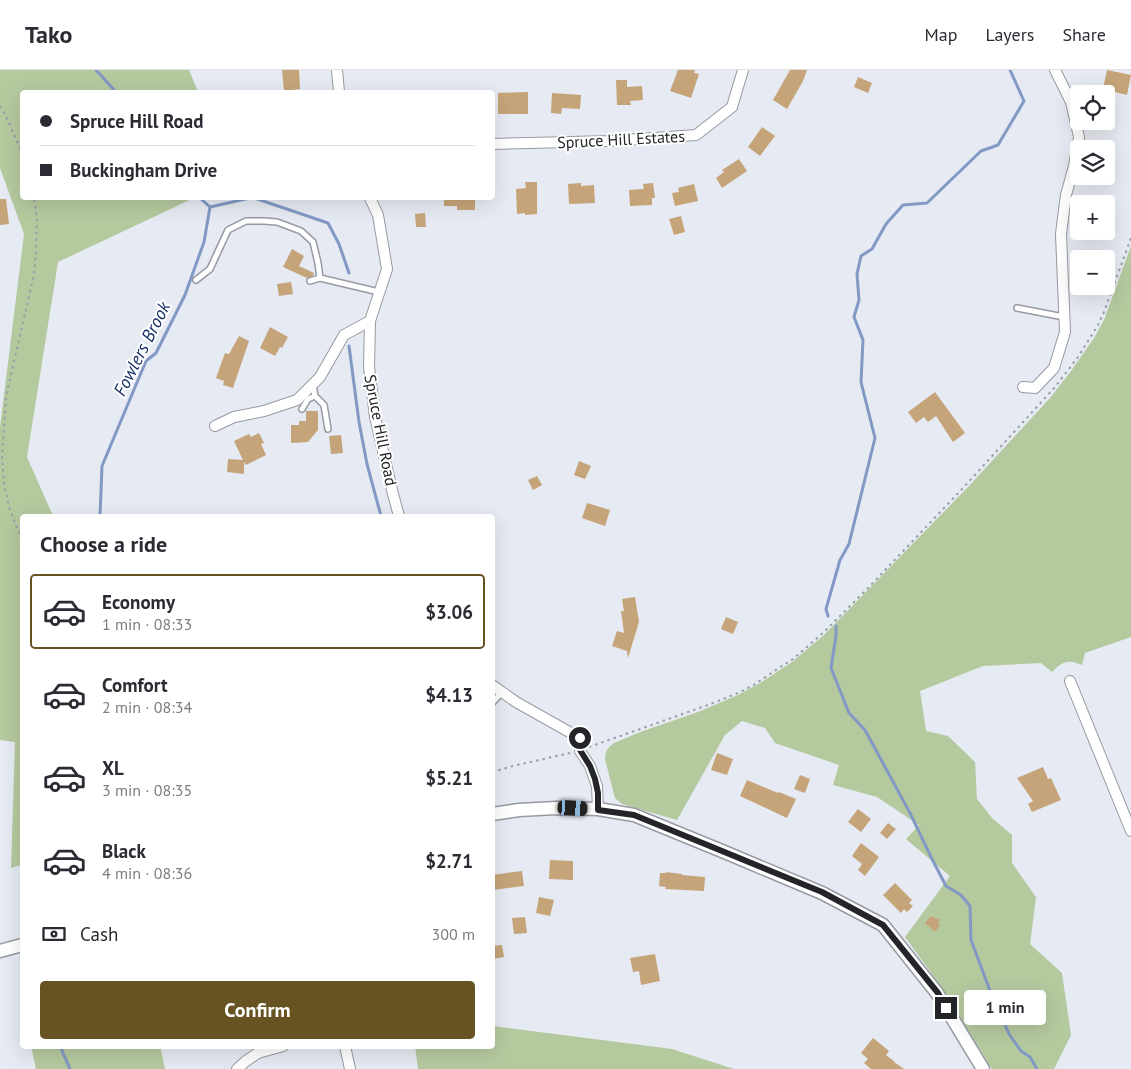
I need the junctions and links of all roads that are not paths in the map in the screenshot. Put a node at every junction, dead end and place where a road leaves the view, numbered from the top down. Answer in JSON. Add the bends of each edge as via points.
{"nodes":[{"id":1,"x":337,"y":70,"type":"edge"},
{"id":2,"x":743,"y":70,"type":"edge"},
{"id":3,"x":1055,"y":70,"type":"edge"},
{"id":4,"x":339,"y":90,"type":"edge"},
{"id":5,"x":495,"y":144,"type":"edge"},
{"id":6,"x":371,"y":200,"type":"edge"},
{"id":7,"x":320,"y":278,"type":"junction"},
{"id":8,"x":196,"y":280,"type":"dead end"},
{"id":9,"x":310,"y":281,"type":"dead end"},
{"id":10,"x":379,"y":292,"type":"junction"},
{"id":11,"x":1017,"y":308,"type":"dead end"},
{"id":12,"x":1064,"y":317,"type":"junction"},
{"id":13,"x":370,"y":321,"type":"junction"},
{"id":14,"x":313,"y":384,"type":"junction"},
{"id":15,"x":1023,"y":387,"type":"dead end"},
{"id":16,"x":315,"y":396,"type":"junction"},
{"id":17,"x":302,"y":409,"type":"dead end"},
{"id":18,"x":215,"y":426,"type":"dead end"},
{"id":19,"x":328,"y":428,"type":"dead end"},
{"id":20,"x":398,"y":514,"type":"edge"},
{"id":21,"x":1070,"y":680,"type":"dead end"},
{"id":22,"x":495,"y":686,"type":"edge"},
{"id":23,"x":502,"y":692,"type":"junction"},
{"id":24,"x":495,"y":700,"type":"edge"},
{"id":25,"x":598,"y":810,"type":"junction"},
{"id":26,"x":495,"y":814,"type":"edge"},
{"id":27,"x":1130,"y":827,"type":"edge"},
{"id":28,"x":20,"y":946,"type":"edge"},
{"id":29,"x":0,"y":951,"type":"edge"},
{"id":30,"x":272,"y":1049,"type":"edge"},
{"id":31,"x":347,"y":1049,"type":"edge"},
{"id":32,"x":237,"y":1069,"type":"edge"},
{"id":33,"x":350,"y":1069,"type":"edge"},
{"id":34,"x":983,"y":1069,"type":"edge"}],
"edges":[{"from":1,"to":4,"type":"street"},
{"from":2,"to":5,"type":"street","name":"Spruce Hill Estates","via":[[732,107],[696,136]]},
{"from":3,"to":12,"type":"street","via":[[1071,102],[1079,137],[1061,234]]},
{"from":6,"to":10,"type":"street","name":"Spruce Hill Road","via":[[378,215],[387,269]]},
{"from":7,"to":8,"type":"lane","via":[[313,242],[301,231],[277,222],[246,221],[228,230],[210,269]]},
{"from":7,"to":9,"type":"lane"},
{"from":7,"to":10,"type":"lane"},
{"from":10,"to":13,"type":"street","name":"Spruce Hill Road"},
{"from":11,"to":12,"type":"lane"},
{"from":12,"to":15,"type":"street","via":[[1065,332],[1054,368],[1035,388]]},
{"from":13,"to":14,"type":"street","via":[[344,335]]},
{"from":13,"to":20,"type":"street","name":"Spruce Hill Road","via":[[369,367],[375,417]]},
{"from":14,"to":16,"type":"lane"},
{"from":14,"to":18,"type":"street","via":[[297,400],[234,417]]},
{"from":16,"to":17,"type":"lane"},
{"from":16,"to":19,"type":"lane","via":[[324,405]]},
{"from":21,"to":27,"type":"street"},
{"from":22,"to":23,"type":"street"},
{"from":23,"to":24,"type":"lane"},
{"from":23,"to":25,"type":"street","via":[[580,738],[580,750],[595,779]]},
{"from":25,"to":26,"type":"street","via":[[544,808]]},
{"from":25,"to":34,"type":"street","via":[[634,815],[822,892],[883,925],[938,993]]},
{"from":28,"to":29,"type":"street"},
{"from":30,"to":32,"type":"street","via":[[258,1053]]},
{"from":31,"to":33,"type":"street"}]}
